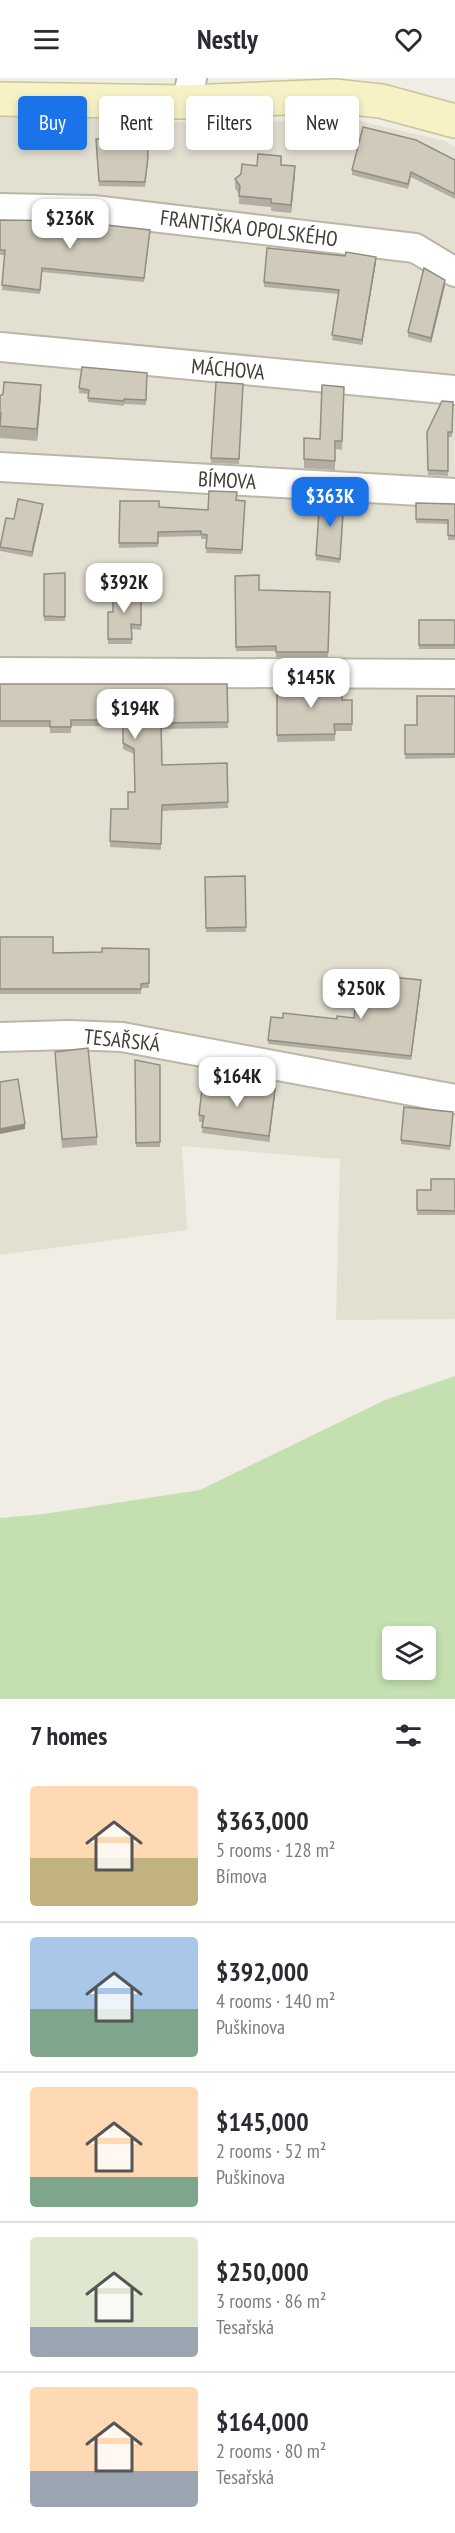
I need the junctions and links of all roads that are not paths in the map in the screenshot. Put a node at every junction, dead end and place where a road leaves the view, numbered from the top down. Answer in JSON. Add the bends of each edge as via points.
{"nodes":[{"id":1,"x":189,"y":90,"type":"edge"},
{"id":2,"x":0,"y":99,"type":"edge"},
{"id":3,"x":455,"y":121,"type":"edge"},
{"id":4,"x":0,"y":208,"type":"edge"},
{"id":5,"x":455,"y":272,"type":"edge"},
{"id":6,"x":0,"y":347,"type":"edge"},
{"id":7,"x":455,"y":390,"type":"edge"},
{"id":8,"x":0,"y":467,"type":"edge"},
{"id":9,"x":455,"y":494,"type":"edge"},
{"id":10,"x":0,"y":672,"type":"edge"},
{"id":11,"x":455,"y":674,"type":"edge"},
{"id":12,"x":0,"y":1037,"type":"edge"},
{"id":13,"x":455,"y":1099,"type":"edge"}],
"edges":[{"from":1,"to":2,"type":"main road"},
{"from":1,"to":3,"type":"main road","via":[[381,101]]},
{"from":4,"to":5,"type":"street","name":"FRANTIŠKA OPOLSKÉHO","via":[[93,210],[415,248]]},
{"from":6,"to":7,"type":"street","name":"MÁCHOVA"},
{"from":8,"to":9,"type":"street","name":"BÍMOVA"},
{"from":10,"to":11,"type":"street"},
{"from":12,"to":13,"type":"street","name":"TESAŘSKÁ","via":[[122,1037]]}]}
